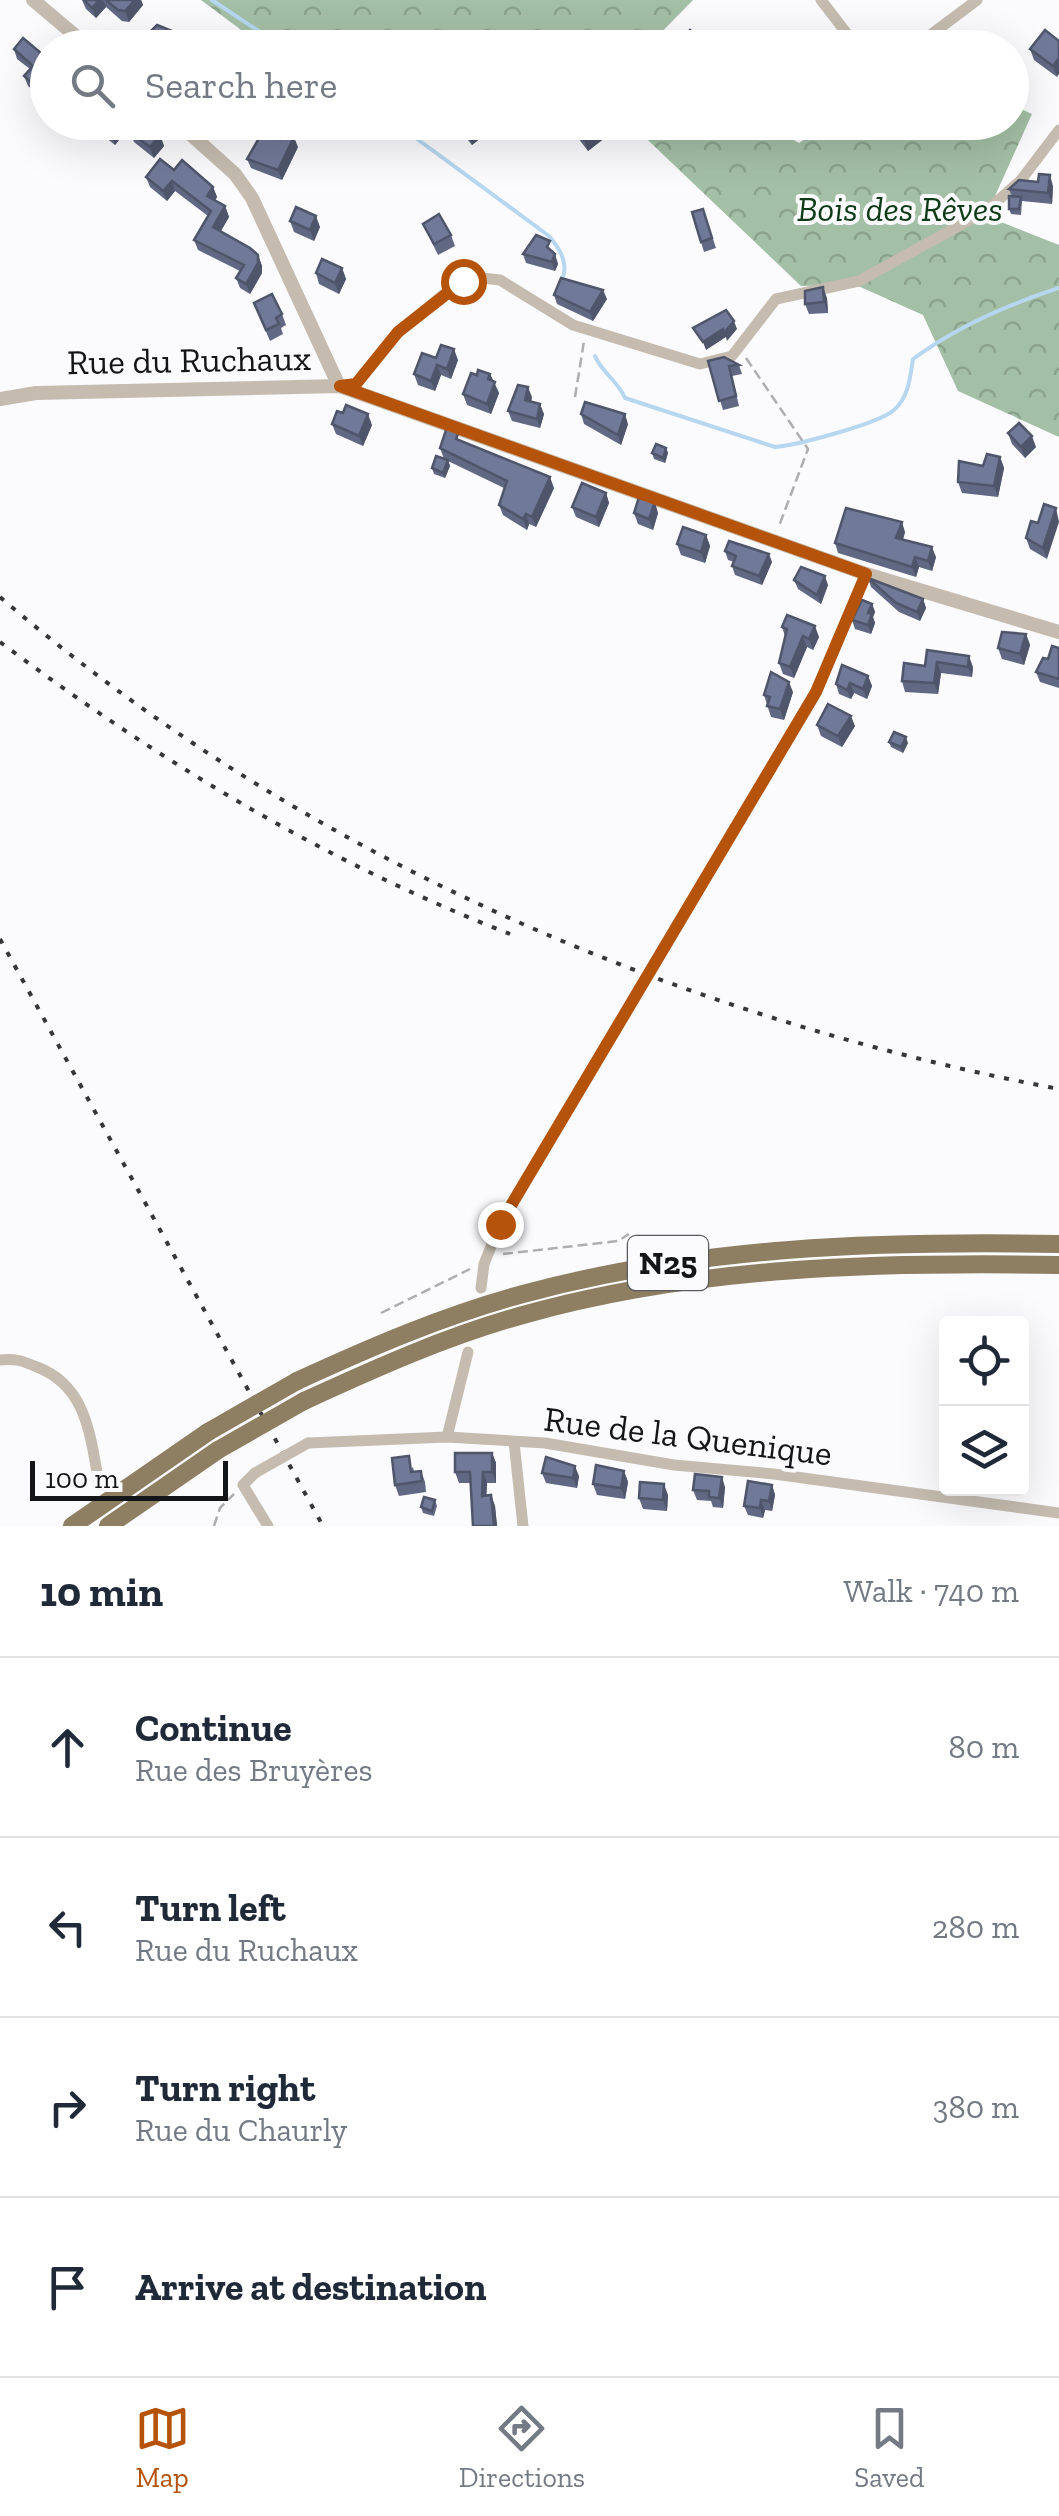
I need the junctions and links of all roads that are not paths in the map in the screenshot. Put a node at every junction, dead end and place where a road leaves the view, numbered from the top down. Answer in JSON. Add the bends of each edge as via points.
{"nodes":[{"id":1,"x":33,"y":0,"type":"edge"},
{"id":2,"x":820,"y":0,"type":"edge"},
{"id":3,"x":977,"y":0,"type":"edge"},
{"id":4,"x":69,"y":30,"type":"edge"},
{"id":5,"x":844,"y":30,"type":"edge"},
{"id":6,"x":937,"y":30,"type":"edge"},
{"id":7,"x":1059,"y":130,"type":"edge"},
{"id":8,"x":197,"y":140,"type":"edge"},
{"id":9,"x":340,"y":386,"type":"junction"},
{"id":10,"x":0,"y":399,"type":"edge"},
{"id":11,"x":866,"y":574,"type":"junction"},
{"id":12,"x":1059,"y":632,"type":"edge"},
{"id":13,"x":1059,"y":1244,"type":"edge"},
{"id":14,"x":1059,"y":1265,"type":"edge"},
{"id":15,"x":481,"y":1288,"type":"dead end"},
{"id":16,"x":468,"y":1352,"type":"dead end"},
{"id":17,"x":0,"y":1360,"type":"edge"},
{"id":18,"x":447,"y":1438,"type":"junction"},
{"id":19,"x":514,"y":1442,"type":"junction"},
{"id":20,"x":99,"y":1483,"type":"dead end"},
{"id":21,"x":1059,"y":1513,"type":"edge"},
{"id":22,"x":72,"y":1526,"type":"edge"},
{"id":23,"x":108,"y":1526,"type":"edge"},
{"id":24,"x":268,"y":1526,"type":"edge"},
{"id":25,"x":524,"y":1526,"type":"edge"}],
"edges":[{"from":1,"to":4,"type":"street"},
{"from":2,"to":5,"type":"street"},
{"from":3,"to":6,"type":"street"},
{"from":7,"to":9,"type":"street","via":[[996,204],[858,281],[776,299],[726,360],[700,364],[586,330],[500,280],[472,278],[398,332],[356,384]]},
{"from":8,"to":9,"type":"street","via":[[252,198]]},
{"from":9,"to":10,"type":"street","name":"Rue du Ruchaux"},
{"from":9,"to":11,"type":"street","name":"Rue du Ruchaux"},
{"from":11,"to":12,"type":"street","name":"Rue du Ruchaux"},
{"from":11,"to":15,"type":"street","via":[[816,692],[519,1188],[484,1264]]},
{"from":13,"to":22,"type":"highway","number":"N25","bridge":true,"via":[[793,1248],[708,1256],[607,1274],[465,1312],[297,1381],[208,1432]]},
{"from":14,"to":23,"type":"highway","number":"N25","bridge":true,"via":[[796,1270],[629,1291],[524,1315],[394,1359],[304,1401]]},
{"from":16,"to":18,"type":"street"},
{"from":17,"to":20,"type":"street","via":[[15,1358],[61,1376],[87,1418]]},
{"from":18,"to":19,"type":"street","name":"Rue de la Quenique"},
{"from":18,"to":24,"type":"street","name":"Rue de la Quenique","bridge":true,"via":[[308,1443],[243,1486]]},
{"from":19,"to":21,"type":"street","name":"Rue de la Quenique"},
{"from":19,"to":25,"type":"street"}]}
